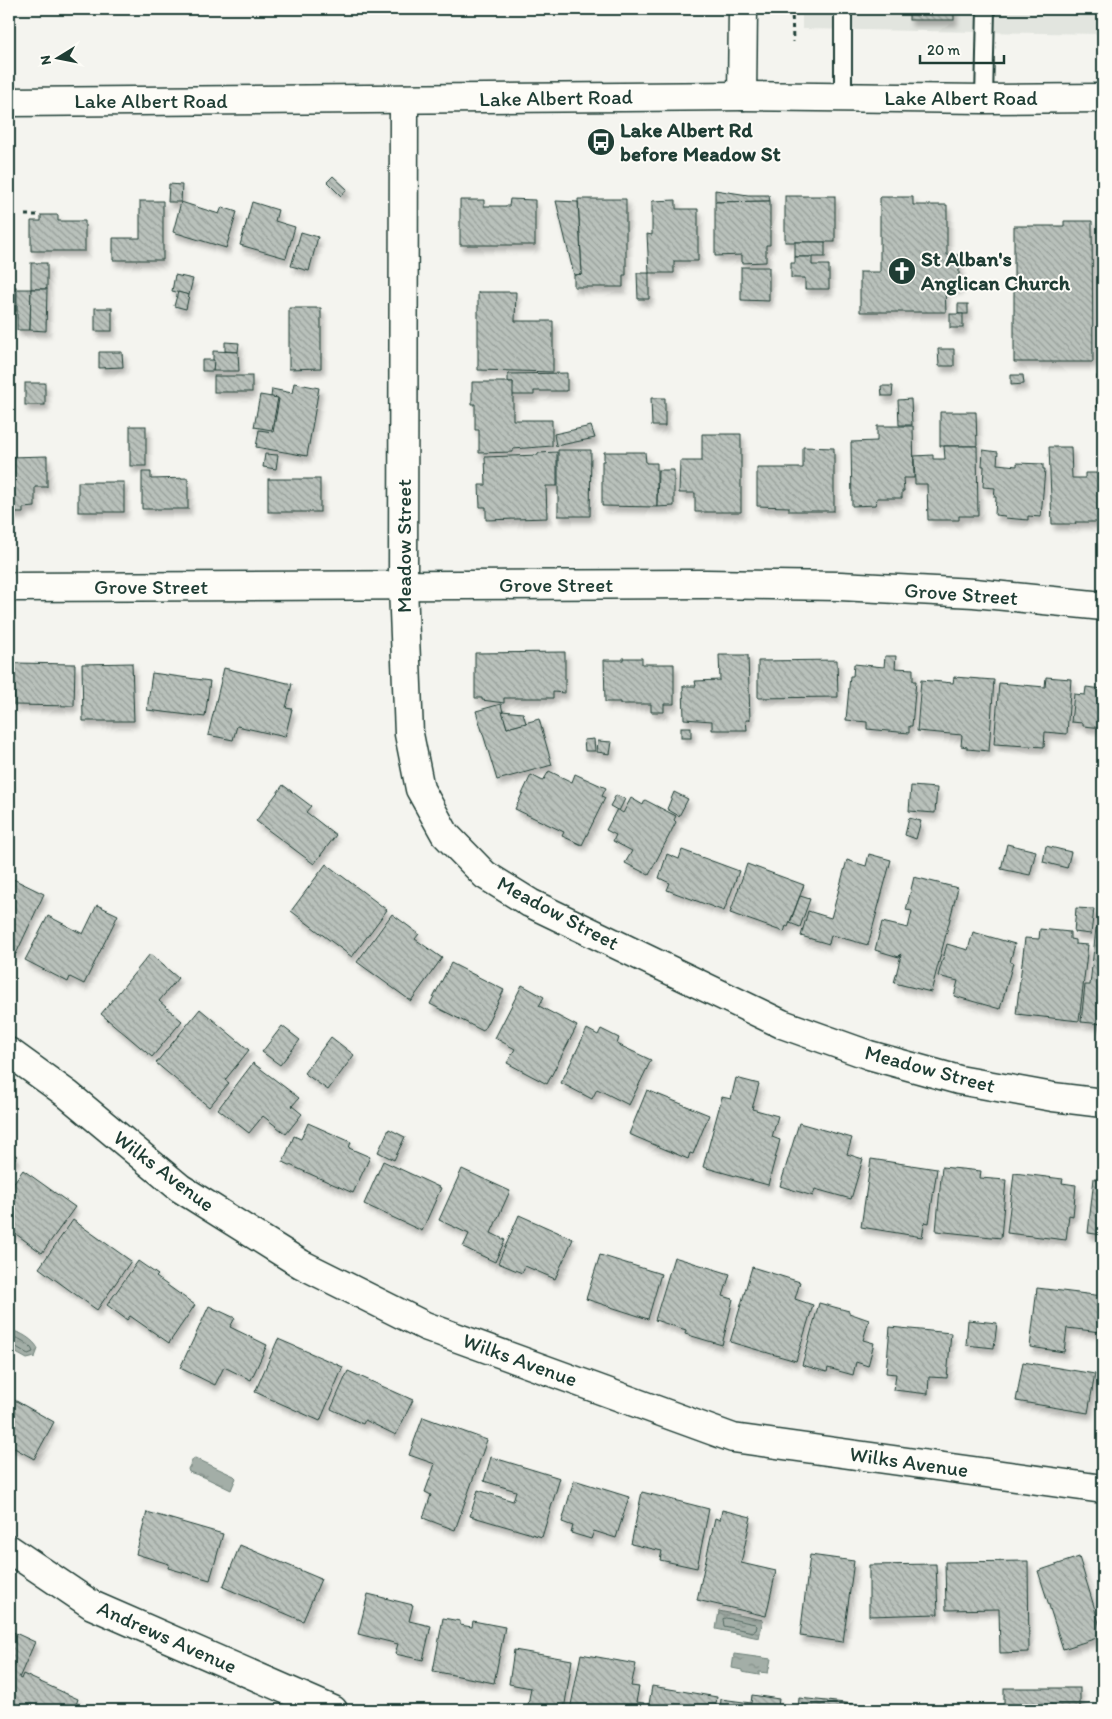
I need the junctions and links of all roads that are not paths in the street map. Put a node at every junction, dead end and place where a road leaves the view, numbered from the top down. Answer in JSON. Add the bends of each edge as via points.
{"nodes":[{"id":1,"x":742,"y":9,"type":"edge"},
{"id":2,"x":843,"y":9,"type":"edge"},
{"id":3,"x":986,"y":9,"type":"edge"},
{"id":4,"x":742,"y":96,"type":"junction"},
{"id":5,"x":843,"y":97,"type":"junction"},
{"id":6,"x":1103,"y":98,"type":"edge"},
{"id":7,"x":404,"y":99,"type":"junction"},
{"id":8,"x":984,"y":99,"type":"junction"},
{"id":9,"x":9,"y":102,"type":"edge"},
{"id":10,"x":9,"y":587,"type":"edge"},
{"id":11,"x":403,"y":587,"type":"junction"},
{"id":12,"x":1103,"y":606,"type":"edge"},
{"id":13,"x":9,"y":1052,"type":"edge"},
{"id":14,"x":1103,"y":1103,"type":"edge"},
{"id":15,"x":1103,"y":1489,"type":"edge"},
{"id":16,"x":9,"y":1549,"type":"edge"},
{"id":17,"x":333,"y":1710,"type":"edge"}],
"edges":[{"from":1,"to":4,"type":"street"},
{"from":2,"to":5,"type":"lane"},
{"from":3,"to":8,"type":"lane"},
{"from":4,"to":5,"type":"street","name":"Lake Albert Road"},
{"from":4,"to":7,"type":"street","name":"Lake Albert Road"},
{"from":5,"to":8,"type":"street","name":"Lake Albert Road"},
{"from":6,"to":8,"type":"street","name":"Lake Albert Road"},
{"from":7,"to":9,"type":"street","name":"Lake Albert Road"},
{"from":7,"to":11,"type":"street","name":"Meadow Street"},
{"from":10,"to":11,"type":"street","name":"Grove Street"},
{"from":11,"to":12,"type":"street","name":"Grove Street","via":[[840,586],[974,593]]},
{"from":11,"to":14,"type":"street","name":"Meadow Street","via":[[408,734],[420,789],[446,834],[485,875],[530,903],[782,1024],[869,1055],[959,1080]]},
{"from":13,"to":15,"type":"street","name":"Wilks Avenue","via":[[67,1094],[180,1188],[301,1264],[425,1326],[733,1438]]},
{"from":16,"to":17,"type":"street","name":"Andrews Avenue","via":[[92,1605]]}]}
